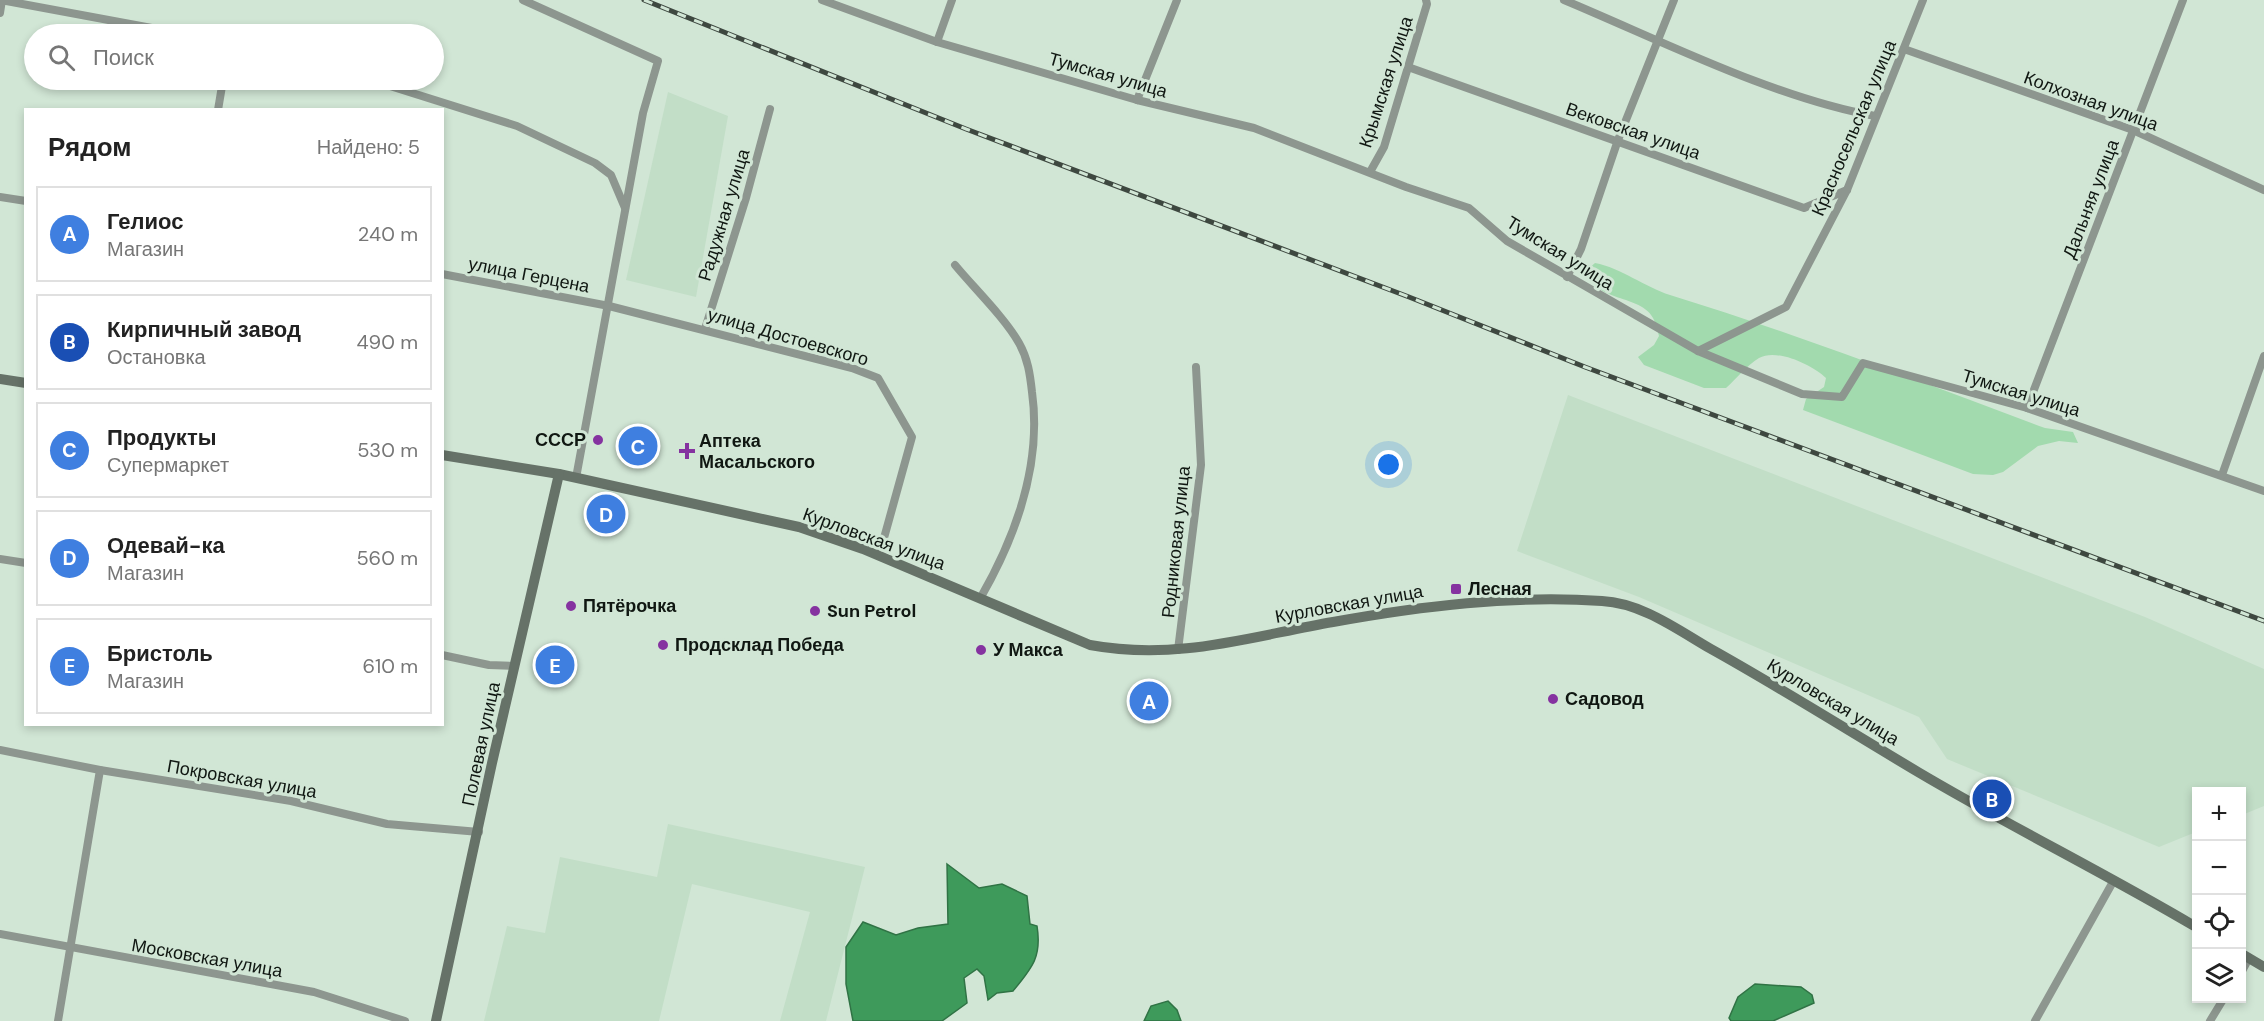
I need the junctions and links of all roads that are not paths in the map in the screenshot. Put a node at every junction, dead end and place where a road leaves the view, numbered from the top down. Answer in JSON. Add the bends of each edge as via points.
{"nodes":[{"id":1,"x":2,"y":0,"type":"edge"},
{"id":2,"x":523,"y":0,"type":"edge"},
{"id":3,"x":825,"y":0,"type":"edge"},
{"id":4,"x":952,"y":0,"type":"edge"},
{"id":5,"x":1177,"y":0,"type":"edge"},
{"id":6,"x":1426,"y":0,"type":"edge"},
{"id":7,"x":1564,"y":0,"type":"edge"},
{"id":8,"x":1674,"y":0,"type":"edge"},
{"id":9,"x":1923,"y":0,"type":"edge"},
{"id":10,"x":2183,"y":0,"type":"edge"},
{"id":11,"x":0,"y":13,"type":"edge"},
{"id":12,"x":130,"y":24,"type":"edge"},
{"id":13,"x":1659,"y":39,"type":"junction"},
{"id":14,"x":937,"y":42,"type":"junction"},
{"id":15,"x":1904,"y":50,"type":"junction"},
{"id":16,"x":1408,"y":67,"type":"junction"},
{"id":17,"x":221,"y":90,"type":"edge"},
{"id":18,"x":403,"y":90,"type":"edge"},
{"id":19,"x":1137,"y":100,"type":"junction"},
{"id":20,"x":218,"y":108,"type":"edge"},
{"id":21,"x":770,"y":109,"type":"dead end"},
{"id":22,"x":1875,"y":116,"type":"junction"},
{"id":23,"x":2133,"y":130,"type":"junction"},
{"id":24,"x":1618,"y":140,"type":"junction"},
{"id":25,"x":1370,"y":172,"type":"junction"},
{"id":26,"x":1847,"y":190,"type":"junction"},
{"id":27,"x":2264,"y":190,"type":"edge"},
{"id":28,"x":0,"y":197,"type":"edge"},
{"id":29,"x":24,"y":201,"type":"edge"},
{"id":30,"x":625,"y":208,"type":"junction"},
{"id":31,"x":955,"y":265,"type":"dead end"},
{"id":32,"x":444,"y":274,"type":"edge"},
{"id":33,"x":1568,"y":277,"type":"junction"},
{"id":34,"x":609,"y":306,"type":"junction"},
{"id":35,"x":705,"y":329,"type":"junction"},
{"id":36,"x":1698,"y":351,"type":"junction"},
{"id":37,"x":2264,"y":356,"type":"edge"},
{"id":38,"x":1196,"y":366,"type":"dead end"},
{"id":39,"x":0,"y":379,"type":"edge"},
{"id":40,"x":24,"y":383,"type":"edge"},
{"id":41,"x":2027,"y":408,"type":"junction"},
{"id":42,"x":444,"y":455,"type":"edge"},
{"id":43,"x":559,"y":474,"type":"junction"},
{"id":44,"x":2222,"y":475,"type":"junction"},
{"id":45,"x":576,"y":478,"type":"junction"},
{"id":46,"x":2264,"y":491,"type":"edge"},
{"id":47,"x":879,"y":556,"type":"junction"},
{"id":48,"x":0,"y":559,"type":"edge"},
{"id":49,"x":24,"y":563,"type":"edge"},
{"id":50,"x":981,"y":597,"type":"junction"},
{"id":51,"x":1178,"y":650,"type":"junction"},
{"id":52,"x":444,"y":655,"type":"edge"},
{"id":53,"x":515,"y":666,"type":"junction"},
{"id":54,"x":0,"y":750,"type":"edge"},
{"id":55,"x":100,"y":770,"type":"junction"},
{"id":56,"x":479,"y":831,"type":"junction"},
{"id":57,"x":2114,"y":880,"type":"junction"},
{"id":58,"x":2192,"y":925,"type":"edge"},
{"id":59,"x":0,"y":934,"type":"edge"},
{"id":60,"x":72,"y":948,"type":"junction"},
{"id":61,"x":2246,"y":957,"type":"edge"},
{"id":62,"x":2264,"y":967,"type":"edge"},
{"id":63,"x":2221,"y":1003,"type":"edge"},
{"id":64,"x":58,"y":1021,"type":"edge"},
{"id":65,"x":405,"y":1021,"type":"edge"},
{"id":66,"x":436,"y":1021,"type":"edge"},
{"id":67,"x":2035,"y":1021,"type":"edge"},
{"id":68,"x":2210,"y":1021,"type":"edge"}],
"edges":[{"from":1,"to":11,"type":"street"},
{"from":1,"to":12,"type":"street"},
{"from":2,"to":30,"type":"street","via":[[658,61]]},
{"from":3,"to":14,"type":"street","name":"Тумская улица"},
{"from":4,"to":14,"type":"street"},
{"from":5,"to":19,"type":"street"},
{"from":6,"to":16,"type":"street","name":"Крымская улица"},
{"from":7,"to":13,"type":"street"},
{"from":8,"to":13,"type":"street"},
{"from":9,"to":15,"type":"street","name":"Красносельская улица"},
{"from":10,"to":23,"type":"street","name":"Дальняя улица"},
{"from":13,"to":22,"type":"street","via":[[1749,77],[1845,110]]},
{"from":13,"to":24,"type":"street"},
{"from":14,"to":19,"type":"street","name":"Тумская улица"},
{"from":15,"to":22,"type":"street","name":"Красносельская улица"},
{"from":15,"to":23,"type":"street","name":"Колхозная улица"},
{"from":16,"to":24,"type":"street","name":"Вековская улица"},
{"from":16,"to":25,"type":"street","name":"Крымская улица","via":[[1384,147]]},
{"from":17,"to":20,"type":"street"},
{"from":18,"to":30,"type":"street","via":[[517,126],[595,163],[611,175]]},
{"from":19,"to":25,"type":"street","name":"Тумская улица","via":[[1254,128]]},
{"from":21,"to":35,"type":"street","name":"Радужная улица"},
{"from":22,"to":26,"type":"street","name":"Красносельская улица"},
{"from":23,"to":27,"type":"street","name":"Колхозная улица"},
{"from":23,"to":41,"type":"street","name":"Дальняя улица"},
{"from":24,"to":26,"type":"street","name":"Вековская улица","via":[[1804,208]]},
{"from":24,"to":33,"type":"street"},
{"from":25,"to":33,"type":"street","name":"Тумская улица","via":[[1469,208],[1507,241]]},
{"from":26,"to":36,"type":"street","name":"Красносельская улица","via":[[1786,307]]},
{"from":28,"to":29,"type":"street"},
{"from":30,"to":34,"type":"street"},
{"from":31,"to":50,"type":"street","via":[[1018,342],[1029,365],[1034,406],[1036,439],[1024,499],[998,568]]},
{"from":32,"to":34,"type":"street","name":"улица Герцена"},
{"from":33,"to":36,"type":"street","name":"Тумская улица"},
{"from":34,"to":35,"type":"street","name":"улица Достоевского"},
{"from":34,"to":45,"type":"street"},
{"from":35,"to":47,"type":"street","name":"улица Достоевского","via":[[878,378],[912,437]]},
{"from":36,"to":41,"type":"street","name":"Тумская улица","via":[[1802,394],[1842,397],[1863,363]]},
{"from":37,"to":44,"type":"street"},
{"from":38,"to":51,"type":"street","name":"Родниковая улица","via":[[1201,465]]},
{"from":39,"to":40,"type":"main road"},
{"from":41,"to":44,"type":"street","name":"Тумская улица"},
{"from":42,"to":43,"type":"main road","name":"Курловская улица"},
{"from":43,"to":45,"type":"main road","name":"Курловская улица"},
{"from":43,"to":53,"type":"main road","name":"Полевая улица"},
{"from":44,"to":46,"type":"street","name":"Тумская улица"},
{"from":45,"to":47,"type":"main road","name":"Курловская улица","via":[[799,527]]},
{"from":47,"to":50,"type":"main road","name":"Курловская улица"},
{"from":48,"to":49,"type":"street"},
{"from":50,"to":51,"type":"main road","name":"Курловская улица","via":[[1090,645],[1128,652]]},
{"from":51,"to":57,"type":"main road","name":"Курловская улица","via":[[1458,603],[1533,599],[1623,604],[1678,630],[1980,809]]},
{"from":52,"to":53,"type":"street"},
{"from":53,"to":56,"type":"main road","name":"Полевая улица"},
{"from":54,"to":55,"type":"street","name":"Покровская улица"},
{"from":55,"to":56,"type":"street","name":"Покровская улица","via":[[291,801],[387,825]]},
{"from":55,"to":60,"type":"street"},
{"from":56,"to":66,"type":"main road","name":"Полевая улица"},
{"from":57,"to":58,"type":"main road","name":"Курловская улица"},
{"from":57,"to":67,"type":"street"},
{"from":59,"to":60,"type":"street","name":"Московская улица"},
{"from":60,"to":64,"type":"street"},
{"from":60,"to":65,"type":"street","name":"Московская улица","via":[[314,992]]},
{"from":61,"to":62,"type":"main road"},
{"from":63,"to":68,"type":"street"}]}
